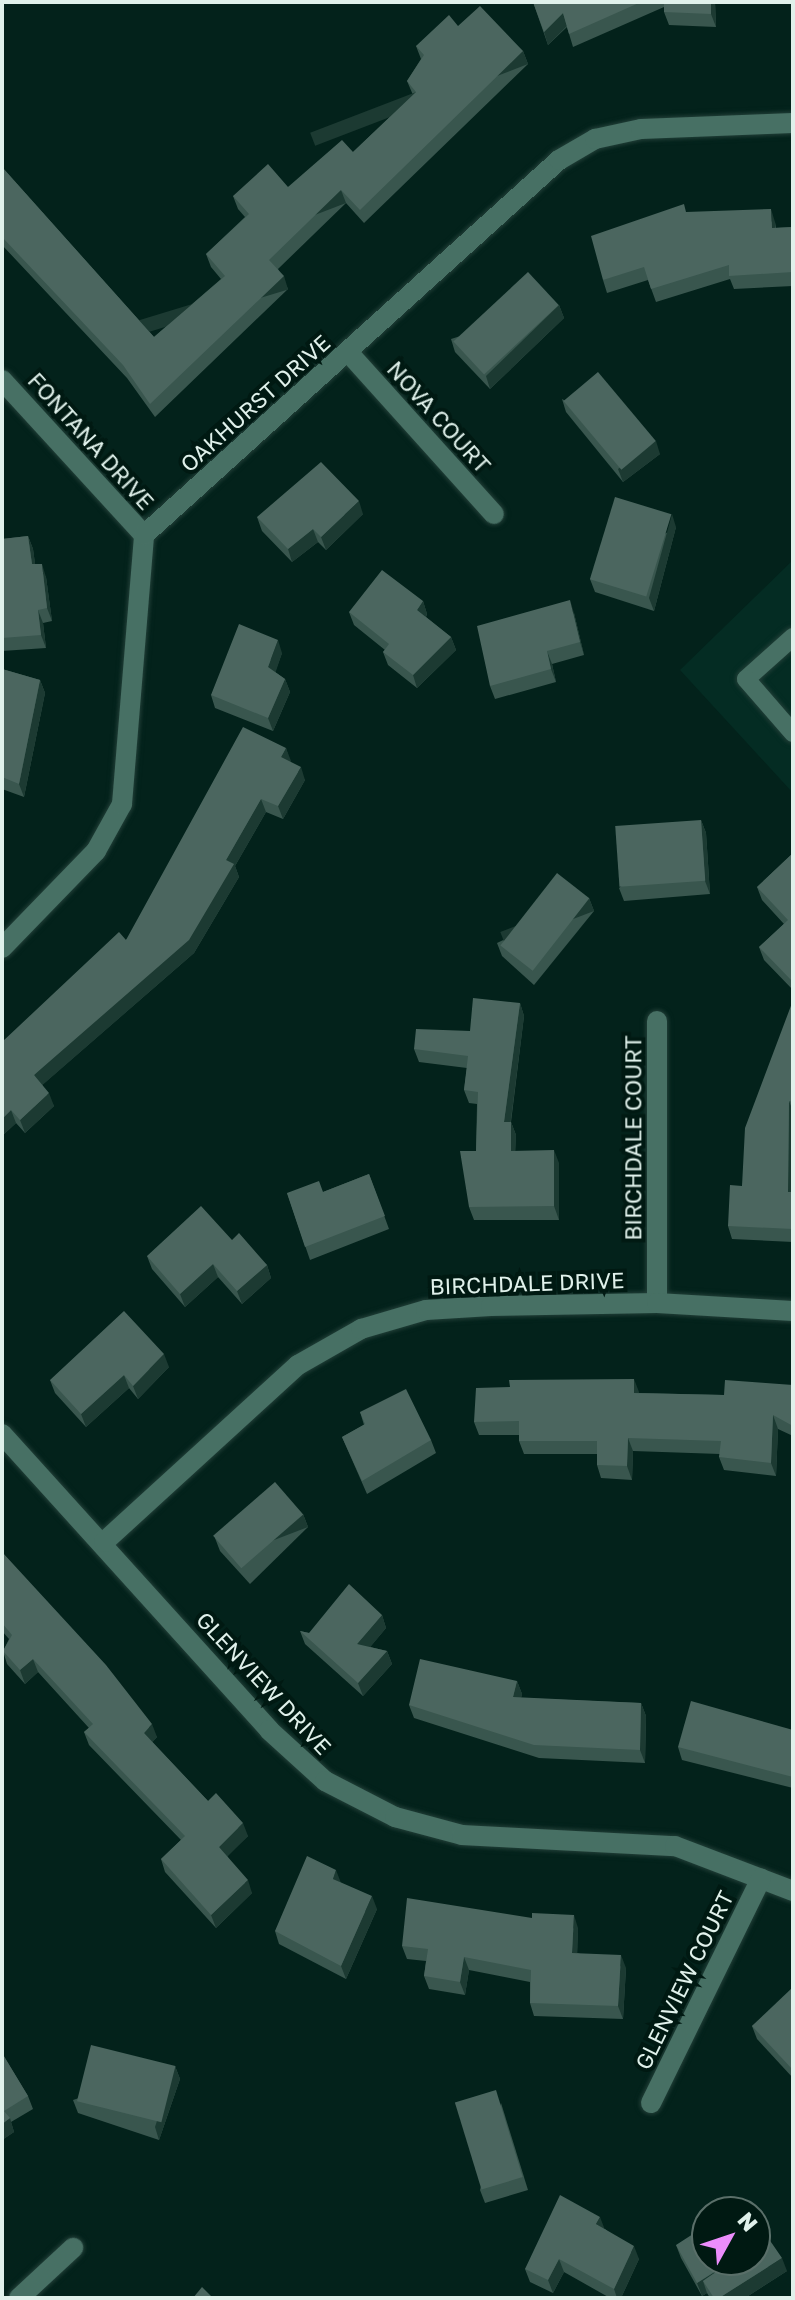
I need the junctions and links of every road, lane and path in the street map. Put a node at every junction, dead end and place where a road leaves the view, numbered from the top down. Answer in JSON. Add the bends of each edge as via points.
{"nodes":[{"id":1,"x":793,"y":123,"type":"edge"},
{"id":2,"x":348,"y":352,"type":"junction"},
{"id":3,"x":2,"y":380,"type":"edge"},
{"id":4,"x":494,"y":514,"type":"dead end"},
{"id":5,"x":144,"y":535,"type":"junction"},
{"id":6,"x":793,"y":637,"type":"edge"},
{"id":7,"x":793,"y":733,"type":"edge"},
{"id":8,"x":2,"y":948,"type":"edge"},
{"id":9,"x":657,"y":1021,"type":"dead end"},
{"id":10,"x":657,"y":1303,"type":"junction"},
{"id":11,"x":793,"y":1311,"type":"edge"},
{"id":12,"x":2,"y":1434,"type":"edge"},
{"id":13,"x":104,"y":1542,"type":"junction"},
{"id":14,"x":761,"y":1878,"type":"junction"},
{"id":15,"x":793,"y":1891,"type":"edge"},
{"id":16,"x":651,"y":2103,"type":"dead end"},
{"id":17,"x":73,"y":2248,"type":"dead end"},
{"id":18,"x":19,"y":2298,"type":"edge"}],
"edges":[{"from":1,"to":2,"type":"street","name":"OAKHURST DRIVE","via":[[641,129],[595,139],[518,191]]},
{"from":2,"to":4,"type":"street","name":"NOVA COURT"},
{"from":2,"to":5,"type":"street","name":"OAKHURST DRIVE"},
{"from":3,"to":5,"type":"street","name":"FONTANA DRIVE"},
{"from":5,"to":8,"type":"street","via":[[122,804],[96,851]]},
{"from":6,"to":7,"type":"lane","via":[[746,679]]},
{"from":9,"to":10,"type":"street","name":"BIRCHDALE COURT"},
{"from":10,"to":11,"type":"street","name":"BIRCHDALE DRIVE"},
{"from":10,"to":13,"type":"street","name":"BIRCHDALE DRIVE","via":[[426,1310],[361,1329],[298,1365]]},
{"from":12,"to":13,"type":"street","name":"GLENVIEW DRIVE"},
{"from":13,"to":14,"type":"street","name":"GLENVIEW DRIVE","via":[[269,1730],[325,1781],[367,1803],[462,1835],[675,1846]]},
{"from":14,"to":15,"type":"street","name":"GLENVIEW DRIVE"},
{"from":14,"to":16,"type":"street","name":"GLENVIEW COURT"},
{"from":17,"to":18,"type":"street"}]}
